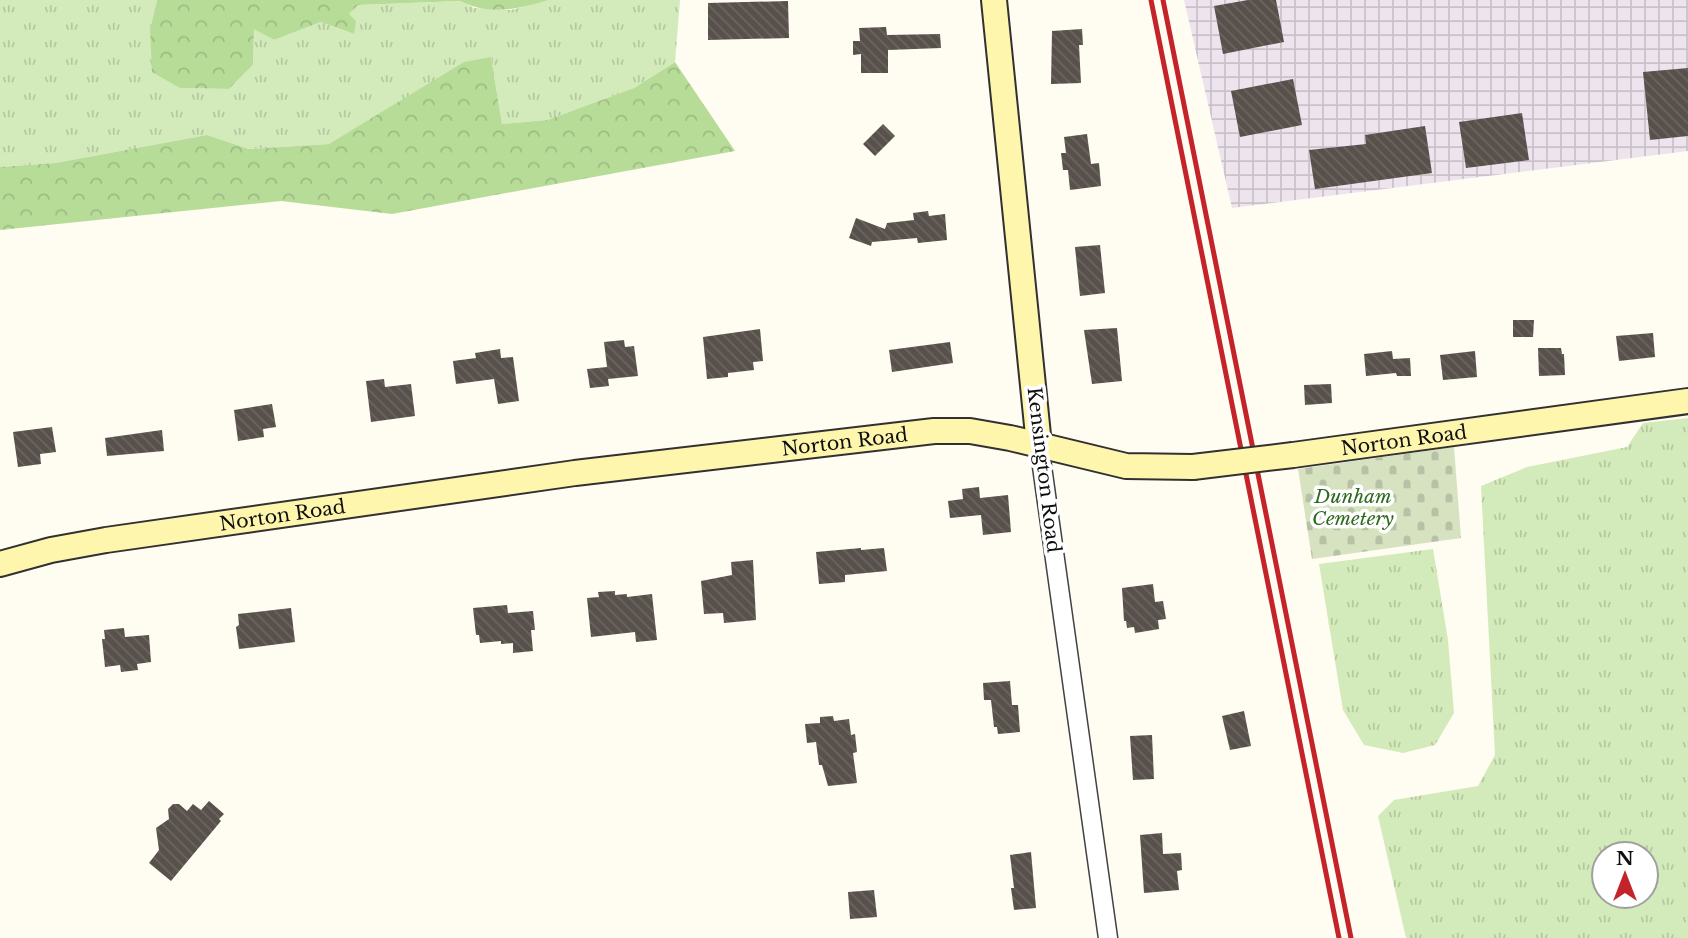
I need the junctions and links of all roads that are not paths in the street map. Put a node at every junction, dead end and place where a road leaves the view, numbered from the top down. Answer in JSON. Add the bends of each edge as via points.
{"nodes":[{"id":1,"x":994,"y":0,"type":"edge"},
{"id":2,"x":1688,"y":401,"type":"edge"},
{"id":3,"x":1039,"y":445,"type":"junction"},
{"id":4,"x":0,"y":564,"type":"edge"},
{"id":5,"x":1108,"y":938,"type":"edge"}],
"edges":[{"from":1,"to":3,"type":"main road","name":"Kensington Road"},
{"from":2,"to":3,"type":"main road","name":"Norton Road","bridge":true,"via":[[1193,467],[1126,466]]},
{"from":3,"to":4,"type":"main road","name":"Norton Road","via":[[970,431],[934,431],[728,454],[106,540]]},
{"from":3,"to":5,"type":"street","name":"Kensington Road"}]}
